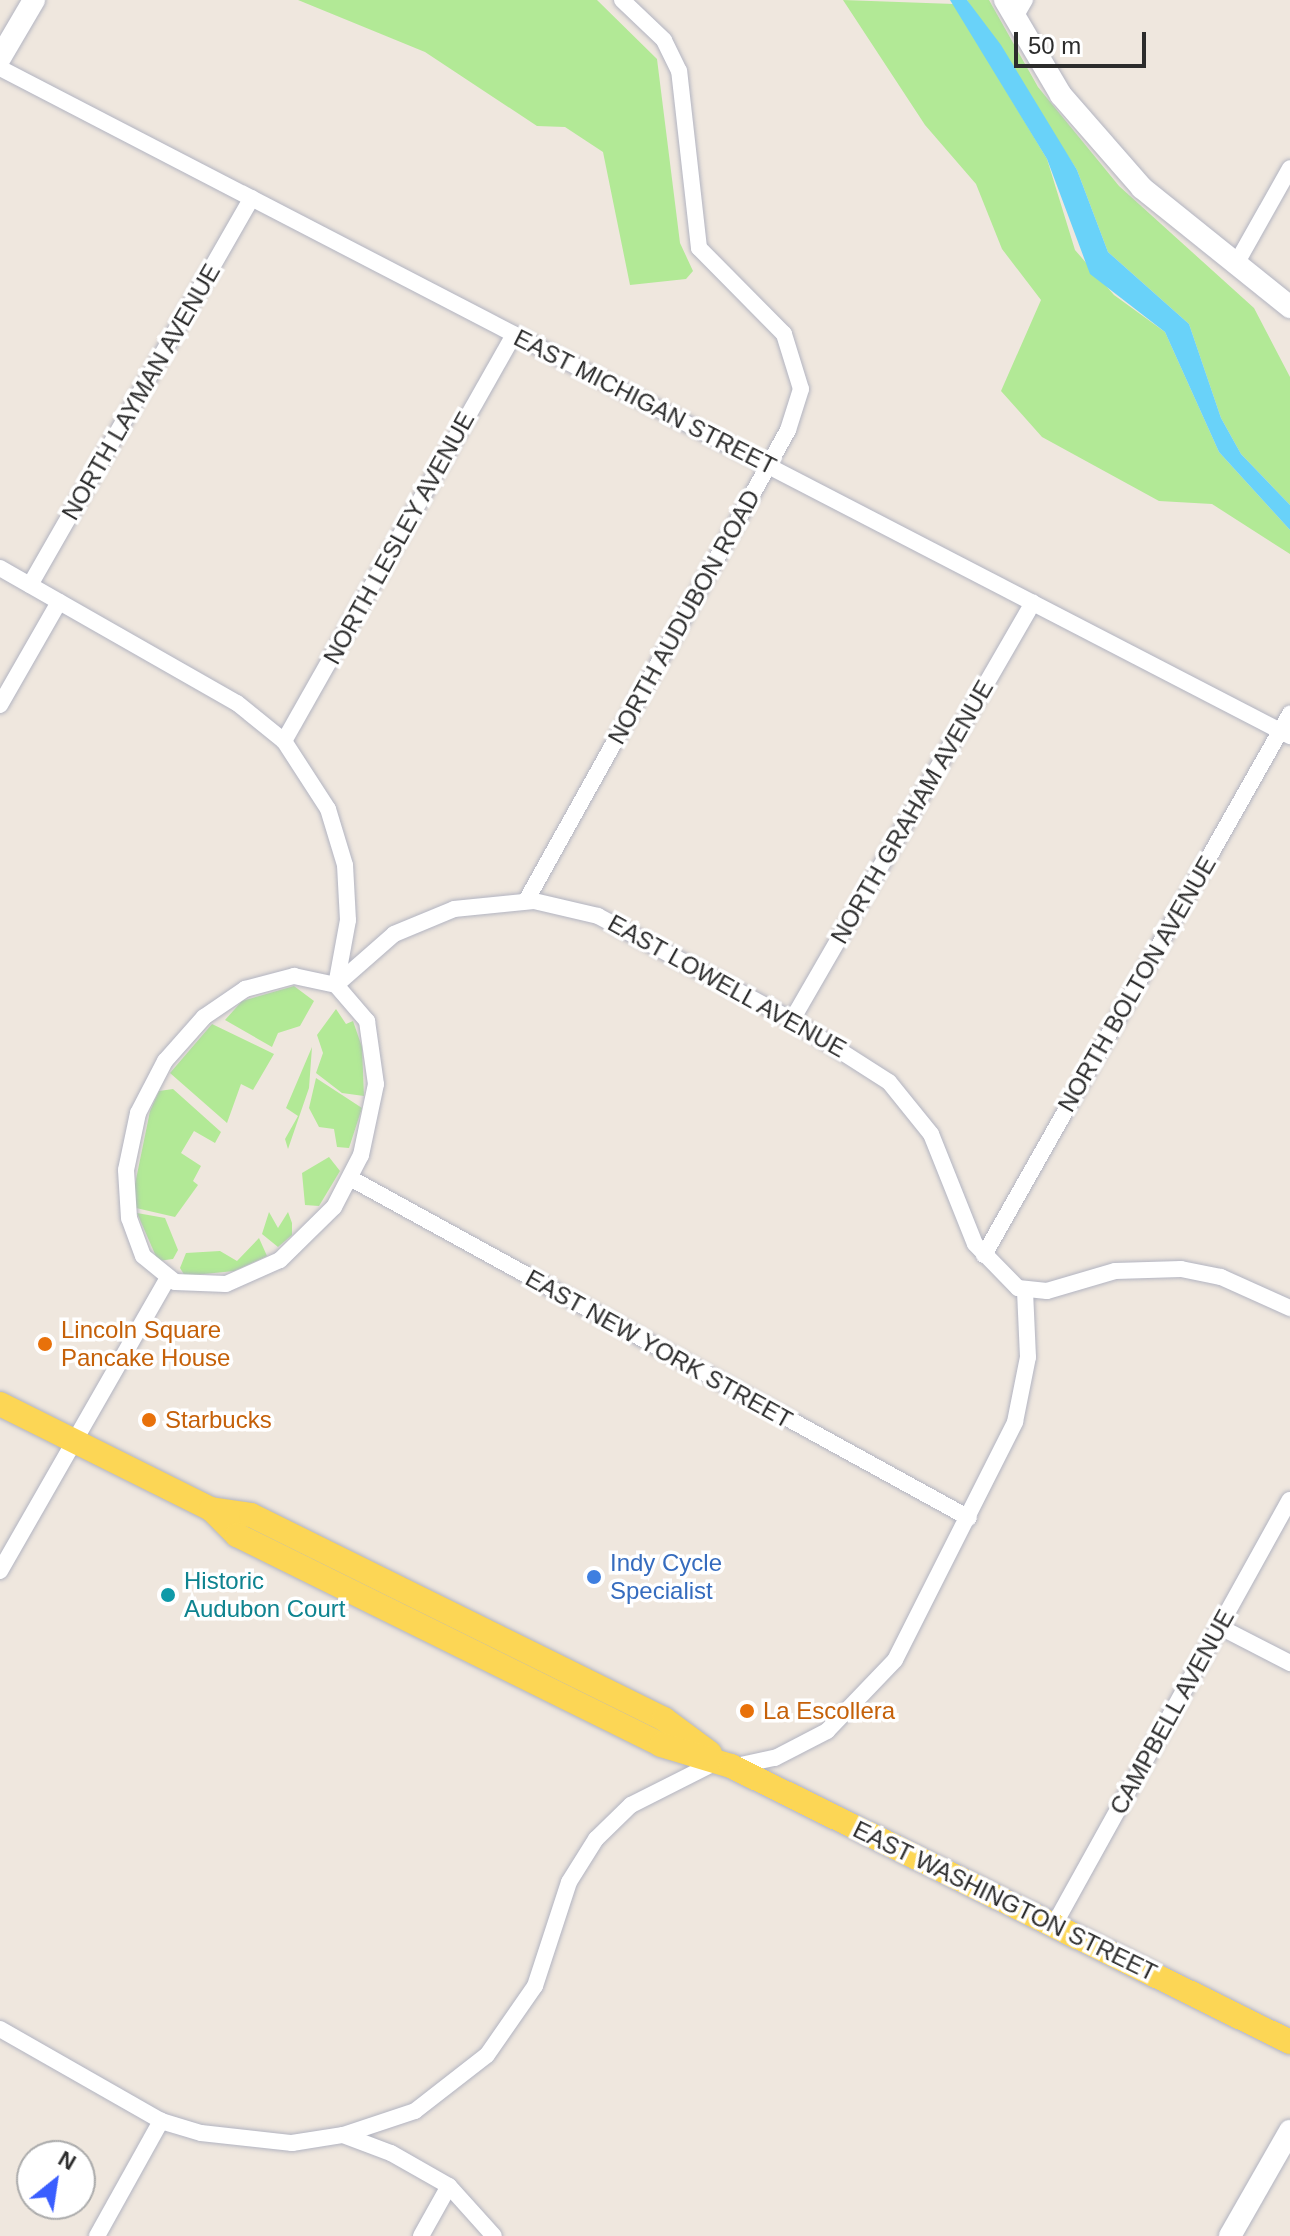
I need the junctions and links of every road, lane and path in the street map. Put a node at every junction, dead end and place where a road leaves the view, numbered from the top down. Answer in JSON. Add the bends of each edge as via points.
{"nodes":[{"id":1,"x":34,"y":0,"type":"edge"},
{"id":2,"x":622,"y":0,"type":"edge"},
{"id":3,"x":1015,"y":6,"type":"edge"},
{"id":4,"x":0,"y":58,"type":"edge"},
{"id":5,"x":0,"y":68,"type":"edge"},
{"id":6,"x":1290,"y":168,"type":"edge"},
{"id":7,"x":252,"y":198,"type":"junction"},
{"id":8,"x":1236,"y":264,"type":"junction"},
{"id":9,"x":1290,"y":307,"type":"edge"},
{"id":10,"x":514,"y":335,"type":"junction"},
{"id":11,"x":768,"y":465,"type":"junction"},
{"id":12,"x":0,"y":568,"type":"edge"},
{"id":13,"x":30,"y":585,"type":"junction"},
{"id":14,"x":59,"y":602,"type":"junction"},
{"id":15,"x":1033,"y":603,"type":"junction"},
{"id":16,"x":0,"y":705,"type":"edge"},
{"id":17,"x":1290,"y":714,"type":"edge"},
{"id":18,"x":1285,"y":734,"type":"edge"},
{"id":19,"x":284,"y":741,"type":"junction"},
{"id":20,"x":526,"y":901,"type":"junction"},
{"id":21,"x":336,"y":985,"type":"junction"},
{"id":22,"x":792,"y":1020,"type":"junction"},
{"id":23,"x":350,"y":1178,"type":"junction"},
{"id":24,"x":984,"y":1255,"type":"junction"},
{"id":25,"x":168,"y":1278,"type":"junction"},
{"id":26,"x":1025,"y":1290,"type":"junction"},
{"id":27,"x":1290,"y":1308,"type":"edge"},
{"id":28,"x":0,"y":1404,"type":"edge"},
{"id":29,"x":74,"y":1441,"type":"junction"},
{"id":30,"x":1290,"y":1500,"type":"edge"},
{"id":31,"x":969,"y":1518,"type":"junction"},
{"id":32,"x":0,"y":1571,"type":"edge"},
{"id":33,"x":1220,"y":1627,"type":"junction"},
{"id":34,"x":1290,"y":1663,"type":"edge"},
{"id":35,"x":725,"y":1764,"type":"junction"},
{"id":36,"x":1054,"y":1925,"type":"junction"},
{"id":37,"x":0,"y":2029,"type":"edge"},
{"id":38,"x":1290,"y":2042,"type":"edge"},
{"id":39,"x":161,"y":2121,"type":"junction"},
{"id":40,"x":1290,"y":2131,"type":"edge"},
{"id":41,"x":343,"y":2135,"type":"junction"},
{"id":42,"x":449,"y":2186,"type":"junction"},
{"id":43,"x":97,"y":2236,"type":"edge"},
{"id":44,"x":421,"y":2236,"type":"edge"},
{"id":45,"x":494,"y":2236,"type":"edge"},
{"id":46,"x":1230,"y":2236,"type":"edge"}],
"edges":[{"from":1,"to":4,"type":"main road"},
{"from":2,"to":11,"type":"street","name":"NORTH AUDUBON ROAD","via":[[664,40],[679,71],[699,248],[779,327],[796,356],[798,406]]},
{"from":3,"to":8,"type":"main road","via":[[1061,95],[1142,188]]},
{"from":5,"to":7,"type":"street","name":"EAST MICHIGAN STREET"},
{"from":6,"to":8,"type":"street"},
{"from":7,"to":10,"type":"street","name":"EAST MICHIGAN STREET"},
{"from":7,"to":13,"type":"street","name":"NORTH LAYMAN AVENUE"},
{"from":8,"to":9,"type":"main road"},
{"from":10,"to":11,"type":"street","name":"EAST MICHIGAN STREET"},
{"from":10,"to":19,"type":"street","name":"NORTH LESLEY AVENUE"},
{"from":11,"to":15,"type":"street","name":"EAST MICHIGAN STREET"},
{"from":11,"to":20,"type":"street","name":"NORTH AUDUBON ROAD"},
{"from":12,"to":13,"type":"street"},
{"from":13,"to":14,"type":"street"},
{"from":14,"to":16,"type":"street"},
{"from":14,"to":19,"type":"street","via":[[237,703]]},
{"from":15,"to":18,"type":"street","name":"EAST MICHIGAN STREET"},
{"from":15,"to":22,"type":"street","name":"NORTH GRAHAM AVENUE"},
{"from":17,"to":18,"type":"street","name":"NORTH BOLTON AVENUE"},
{"from":18,"to":24,"type":"street","name":"NORTH BOLTON AVENUE"},
{"from":19,"to":21,"type":"street","via":[[328,809],[345,865],[348,920]]},
{"from":20,"to":21,"type":"street","name":"EAST LOWELL AVENUE","via":[[462,908],[416,923],[365,954]]},
{"from":20,"to":22,"type":"street","name":"EAST LOWELL AVENUE","via":[[614,922]]},
{"from":21,"to":23,"type":"street","via":[[367,1021],[376,1060],[372,1116]]},
{"from":21,"to":25,"type":"street","via":[[294,976],[245,989],[192,1028],[152,1083],[130,1145],[127,1201],[141,1252]]},
{"from":22,"to":24,"type":"street","name":"EAST LOWELL AVENUE","via":[[863,1062],[906,1100],[931,1134]]},
{"from":23,"to":25,"type":"street","via":[[321,1223],[265,1269],[204,1287]]},
{"from":23,"to":31,"type":"street","name":"EAST NEW YORK STREET"},
{"from":24,"to":26,"type":"street"},
{"from":25,"to":29,"type":"street"},
{"from":26,"to":27,"type":"street","via":[[1123,1270],[1181,1269],[1221,1277]]},
{"from":26,"to":31,"type":"street","via":[[1022,1399]]},
{"from":28,"to":29,"type":"main road","name":"EAST WASHINGTON STREET"},
{"from":29,"to":32,"type":"street"},
{"from":29,"to":35,"type":"main road","name":"EAST WASHINGTON STREET","via":[[211,1509],[237,1535],[661,1745]]},
{"from":30,"to":33,"type":"street","name":"CAMPBELL AVENUE"},
{"from":31,"to":35,"type":"street","via":[[901,1651],[866,1698],[799,1748]]},
{"from":33,"to":34,"type":"street"},
{"from":33,"to":36,"type":"street","name":"CAMPBELL AVENUE"},
{"from":35,"to":36,"type":"main road","name":"EAST WASHINGTON STREET"},
{"from":35,"to":41,"type":"street","via":[[631,1805],[596,1839],[569,1882],[535,1986],[475,2067],[415,2111]]},
{"from":36,"to":38,"type":"main road","name":"EAST WASHINGTON STREET"},
{"from":37,"to":39,"type":"street"},
{"from":39,"to":41,"type":"street","via":[[242,2141]]},
{"from":39,"to":43,"type":"street"},
{"from":40,"to":46,"type":"main road"},
{"from":41,"to":42,"type":"street"},
{"from":42,"to":44,"type":"street"},
{"from":42,"to":45,"type":"street"}]}
